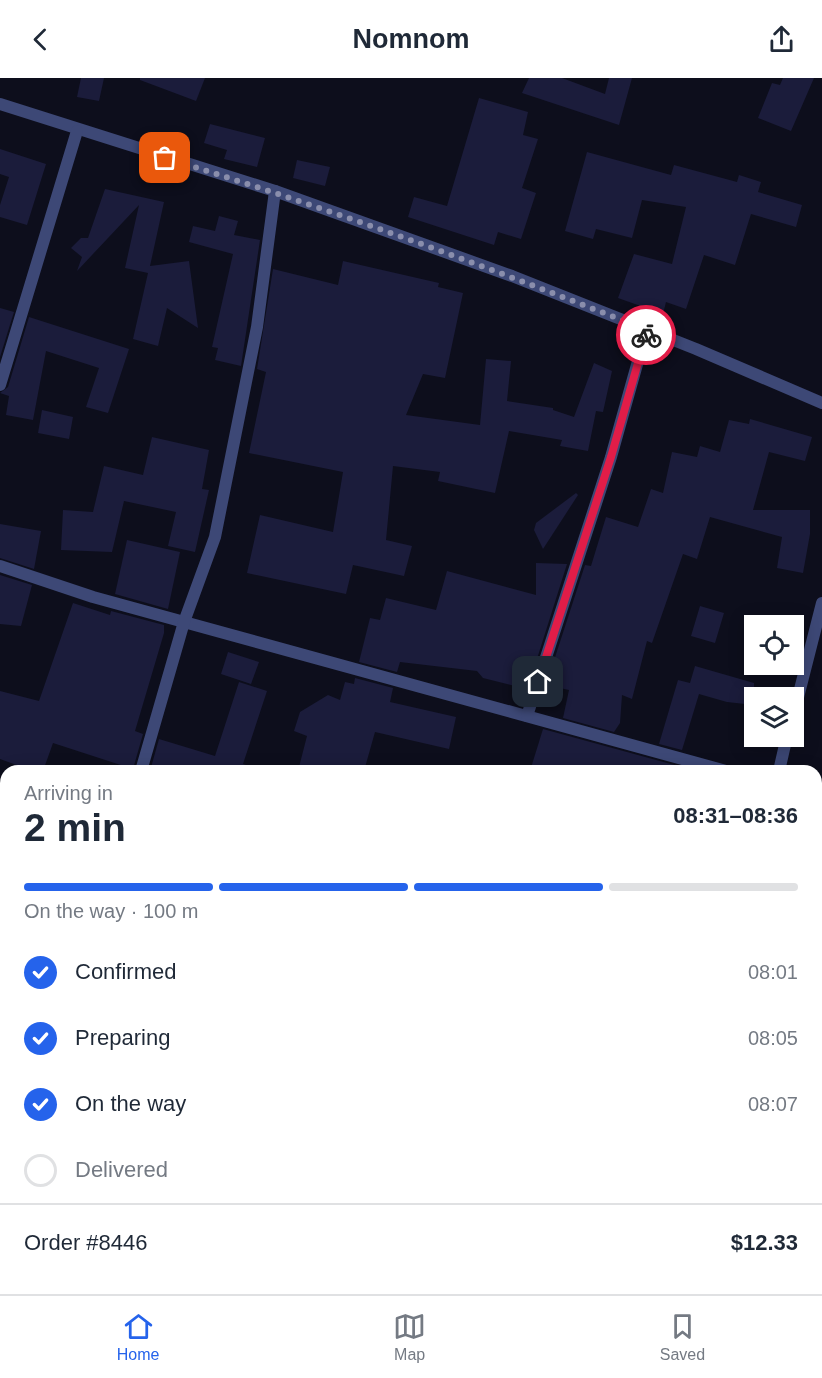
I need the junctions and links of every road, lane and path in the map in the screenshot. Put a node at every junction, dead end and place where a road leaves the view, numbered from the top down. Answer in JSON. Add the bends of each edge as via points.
{"nodes":[{"id":1,"x":0,"y":104,"type":"edge"},
{"id":2,"x":77,"y":131,"type":"junction"},
{"id":3,"x":275,"y":192,"type":"junction"},
{"id":4,"x":647,"y":330,"type":"junction"},
{"id":5,"x":0,"y":385,"type":"edge"},
{"id":6,"x":822,"y":403,"type":"edge"},
{"id":7,"x":0,"y":566,"type":"edge"},
{"id":8,"x":822,"y":603,"type":"edge"},
{"id":9,"x":184,"y":622,"type":"junction"},
{"id":10,"x":801,"y":687,"type":"edge"},
{"id":11,"x":527,"y":716,"type":"junction"},
{"id":12,"x":785,"y":747,"type":"edge"},
{"id":13,"x":143,"y":765,"type":"edge"},
{"id":14,"x":704,"y":765,"type":"edge"},
{"id":15,"x":780,"y":765,"type":"edge"}],
"edges":[{"from":1,"to":2,"type":"street"},
{"from":2,"to":3,"type":"street"},
{"from":2,"to":5,"type":"street"},
{"from":3,"to":4,"type":"street","via":[[512,276]]},
{"from":3,"to":9,"type":"street","via":[[257,327],[215,537]]},
{"from":4,"to":6,"type":"street"},
{"from":4,"to":11,"type":"street","via":[[611,457]]},
{"from":7,"to":9,"type":"street"},
{"from":8,"to":10,"type":"street"},
{"from":9,"to":11,"type":"street"},
{"from":9,"to":13,"type":"street"},
{"from":11,"to":14,"type":"street"},
{"from":12,"to":15,"type":"street"}]}
